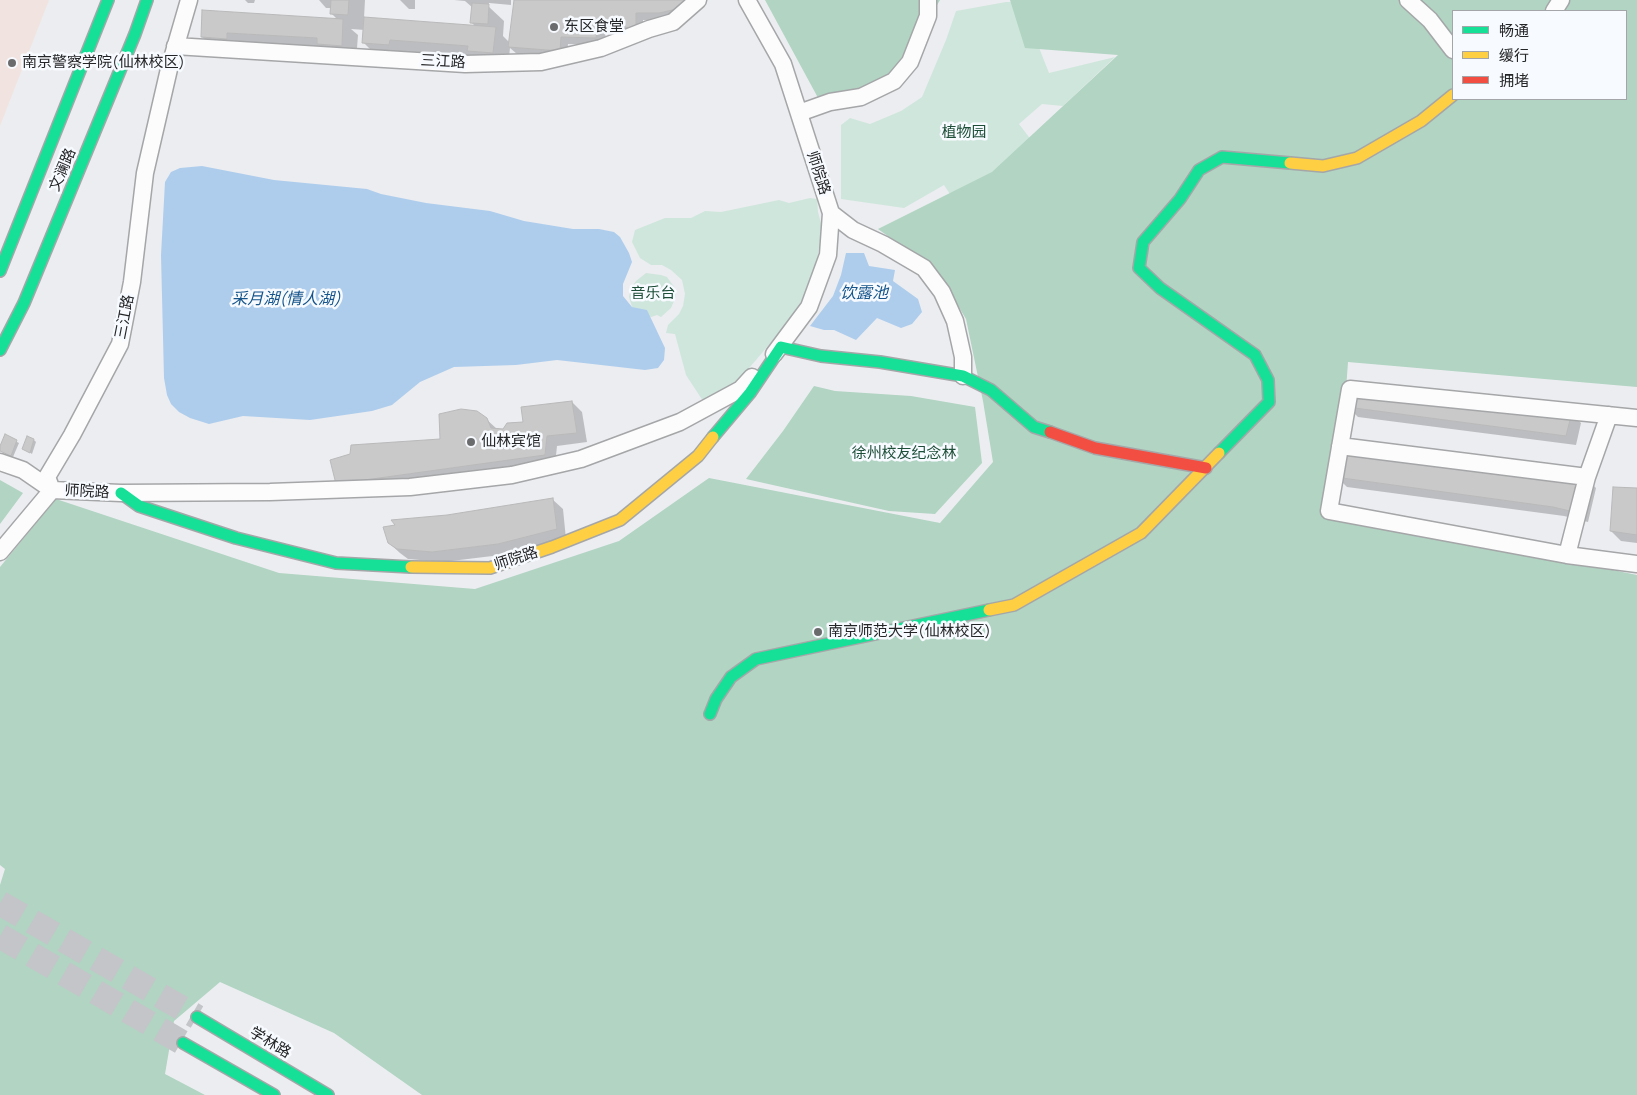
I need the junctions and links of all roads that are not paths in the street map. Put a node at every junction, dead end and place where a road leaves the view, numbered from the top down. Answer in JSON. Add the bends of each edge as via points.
{"nodes":[{"id":1,"x":108,"y":0,"type":"edge"},
{"id":2,"x":148,"y":0,"type":"edge"},
{"id":3,"x":189,"y":0,"type":"edge"},
{"id":4,"x":698,"y":0,"type":"edge"},
{"id":5,"x":747,"y":0,"type":"edge"},
{"id":6,"x":928,"y":0,"type":"edge"},
{"id":7,"x":1408,"y":0,"type":"edge"},
{"id":8,"x":175,"y":46,"type":"junction"},
{"id":9,"x":1452,"y":49,"type":"edge"},
{"id":10,"x":1452,"y":96,"type":"edge"},
{"id":11,"x":799,"y":113,"type":"junction"},
{"id":12,"x":831,"y":213,"type":"junction"},
{"id":13,"x":0,"y":272,"type":"edge"},
{"id":14,"x":781,"y":347,"type":"junction"},
{"id":15,"x":0,"y":350,"type":"edge"},
{"id":16,"x":963,"y":376,"type":"junction"},
{"id":17,"x":1610,"y":415,"type":"junction"},
{"id":18,"x":1637,"y":418,"type":"edge"},
{"id":19,"x":1340,"y":446,"type":"junction"},
{"id":20,"x":0,"y":462,"type":"edge"},
{"id":21,"x":1206,"y":468,"type":"junction"},
{"id":22,"x":1587,"y":477,"type":"junction"},
{"id":23,"x":52,"y":490,"type":"junction"},
{"id":24,"x":121,"y":493,"type":"junction"},
{"id":25,"x":0,"y":552,"type":"edge"},
{"id":26,"x":1567,"y":555,"type":"junction"},
{"id":27,"x":1637,"y":564,"type":"edge"},
{"id":28,"x":710,"y":714,"type":"dead end"},
{"id":29,"x":197,"y":1017,"type":"tunnel mouth"},
{"id":30,"x":183,"y":1043,"type":"tunnel mouth"},
{"id":31,"x":274,"y":1095,"type":"edge"},
{"id":32,"x":328,"y":1095,"type":"edge"}],
"edges":[{"from":1,"to":13,"type":"street","name":"文澜路"},
{"from":2,"to":15,"type":"street","name":"文澜路","via":[[27,294]]},
{"from":3,"to":8,"type":"street","name":"三江路"},
{"from":4,"to":8,"type":"street","name":"三江路","via":[[673,22],[601,48],[541,62],[466,64]]},
{"from":5,"to":11,"type":"street","name":"师院路","via":[[783,64]]},
{"from":6,"to":11,"type":"street","via":[[928,16],[910,62],[894,81],[861,97],[830,102]]},
{"from":7,"to":9,"type":"street","via":[[1430,20]]},
{"from":8,"to":23,"type":"street","name":"三江路","via":[[145,173],[132,282],[120,344],[47,477]]},
{"from":10,"to":21,"type":"street","via":[[1421,121],[1358,158],[1322,166],[1222,157],[1200,170],[1143,242],[1139,268],[1160,288],[1255,355],[1268,380],[1269,402]]},
{"from":11,"to":12,"type":"street","name":"师院路"},
{"from":12,"to":14,"type":"street","name":"师院路","via":[[828,255],[809,307]]},
{"from":12,"to":16,"type":"street","via":[[853,230],[924,268],[942,292],[955,321],[963,356]]},
{"from":14,"to":16,"type":"street","via":[[821,356]]},
{"from":14,"to":24,"type":"street","name":"师院路","via":[[741,389],[680,422],[581,459],[512,475],[410,488]]},
{"from":14,"to":24,"type":"street","name":"师院路","via":[[750,394],[698,456],[620,520],[490,568],[336,563],[236,538],[140,506]]},
{"from":16,"to":21,"type":"street","via":[[991,390],[1034,427],[1095,448]]},
{"from":17,"to":18,"type":"street"},
{"from":17,"to":19,"type":"street","via":[[1350,389]]},
{"from":17,"to":22,"type":"street"},
{"from":19,"to":22,"type":"street"},
{"from":19,"to":26,"type":"street","via":[[1329,511]]},
{"from":20,"to":23,"type":"street","name":"师院路","via":[[23,470]]},
{"from":21,"to":28,"type":"street","via":[[1141,533],[1014,605],[756,659],[730,677]]},
{"from":22,"to":26,"type":"street"},
{"from":23,"to":24,"type":"street","name":"师院路"},
{"from":23,"to":25,"type":"street"},
{"from":26,"to":27,"type":"street"},
{"from":29,"to":32,"type":"street","name":"学林路"},
{"from":30,"to":31,"type":"street"}]}
